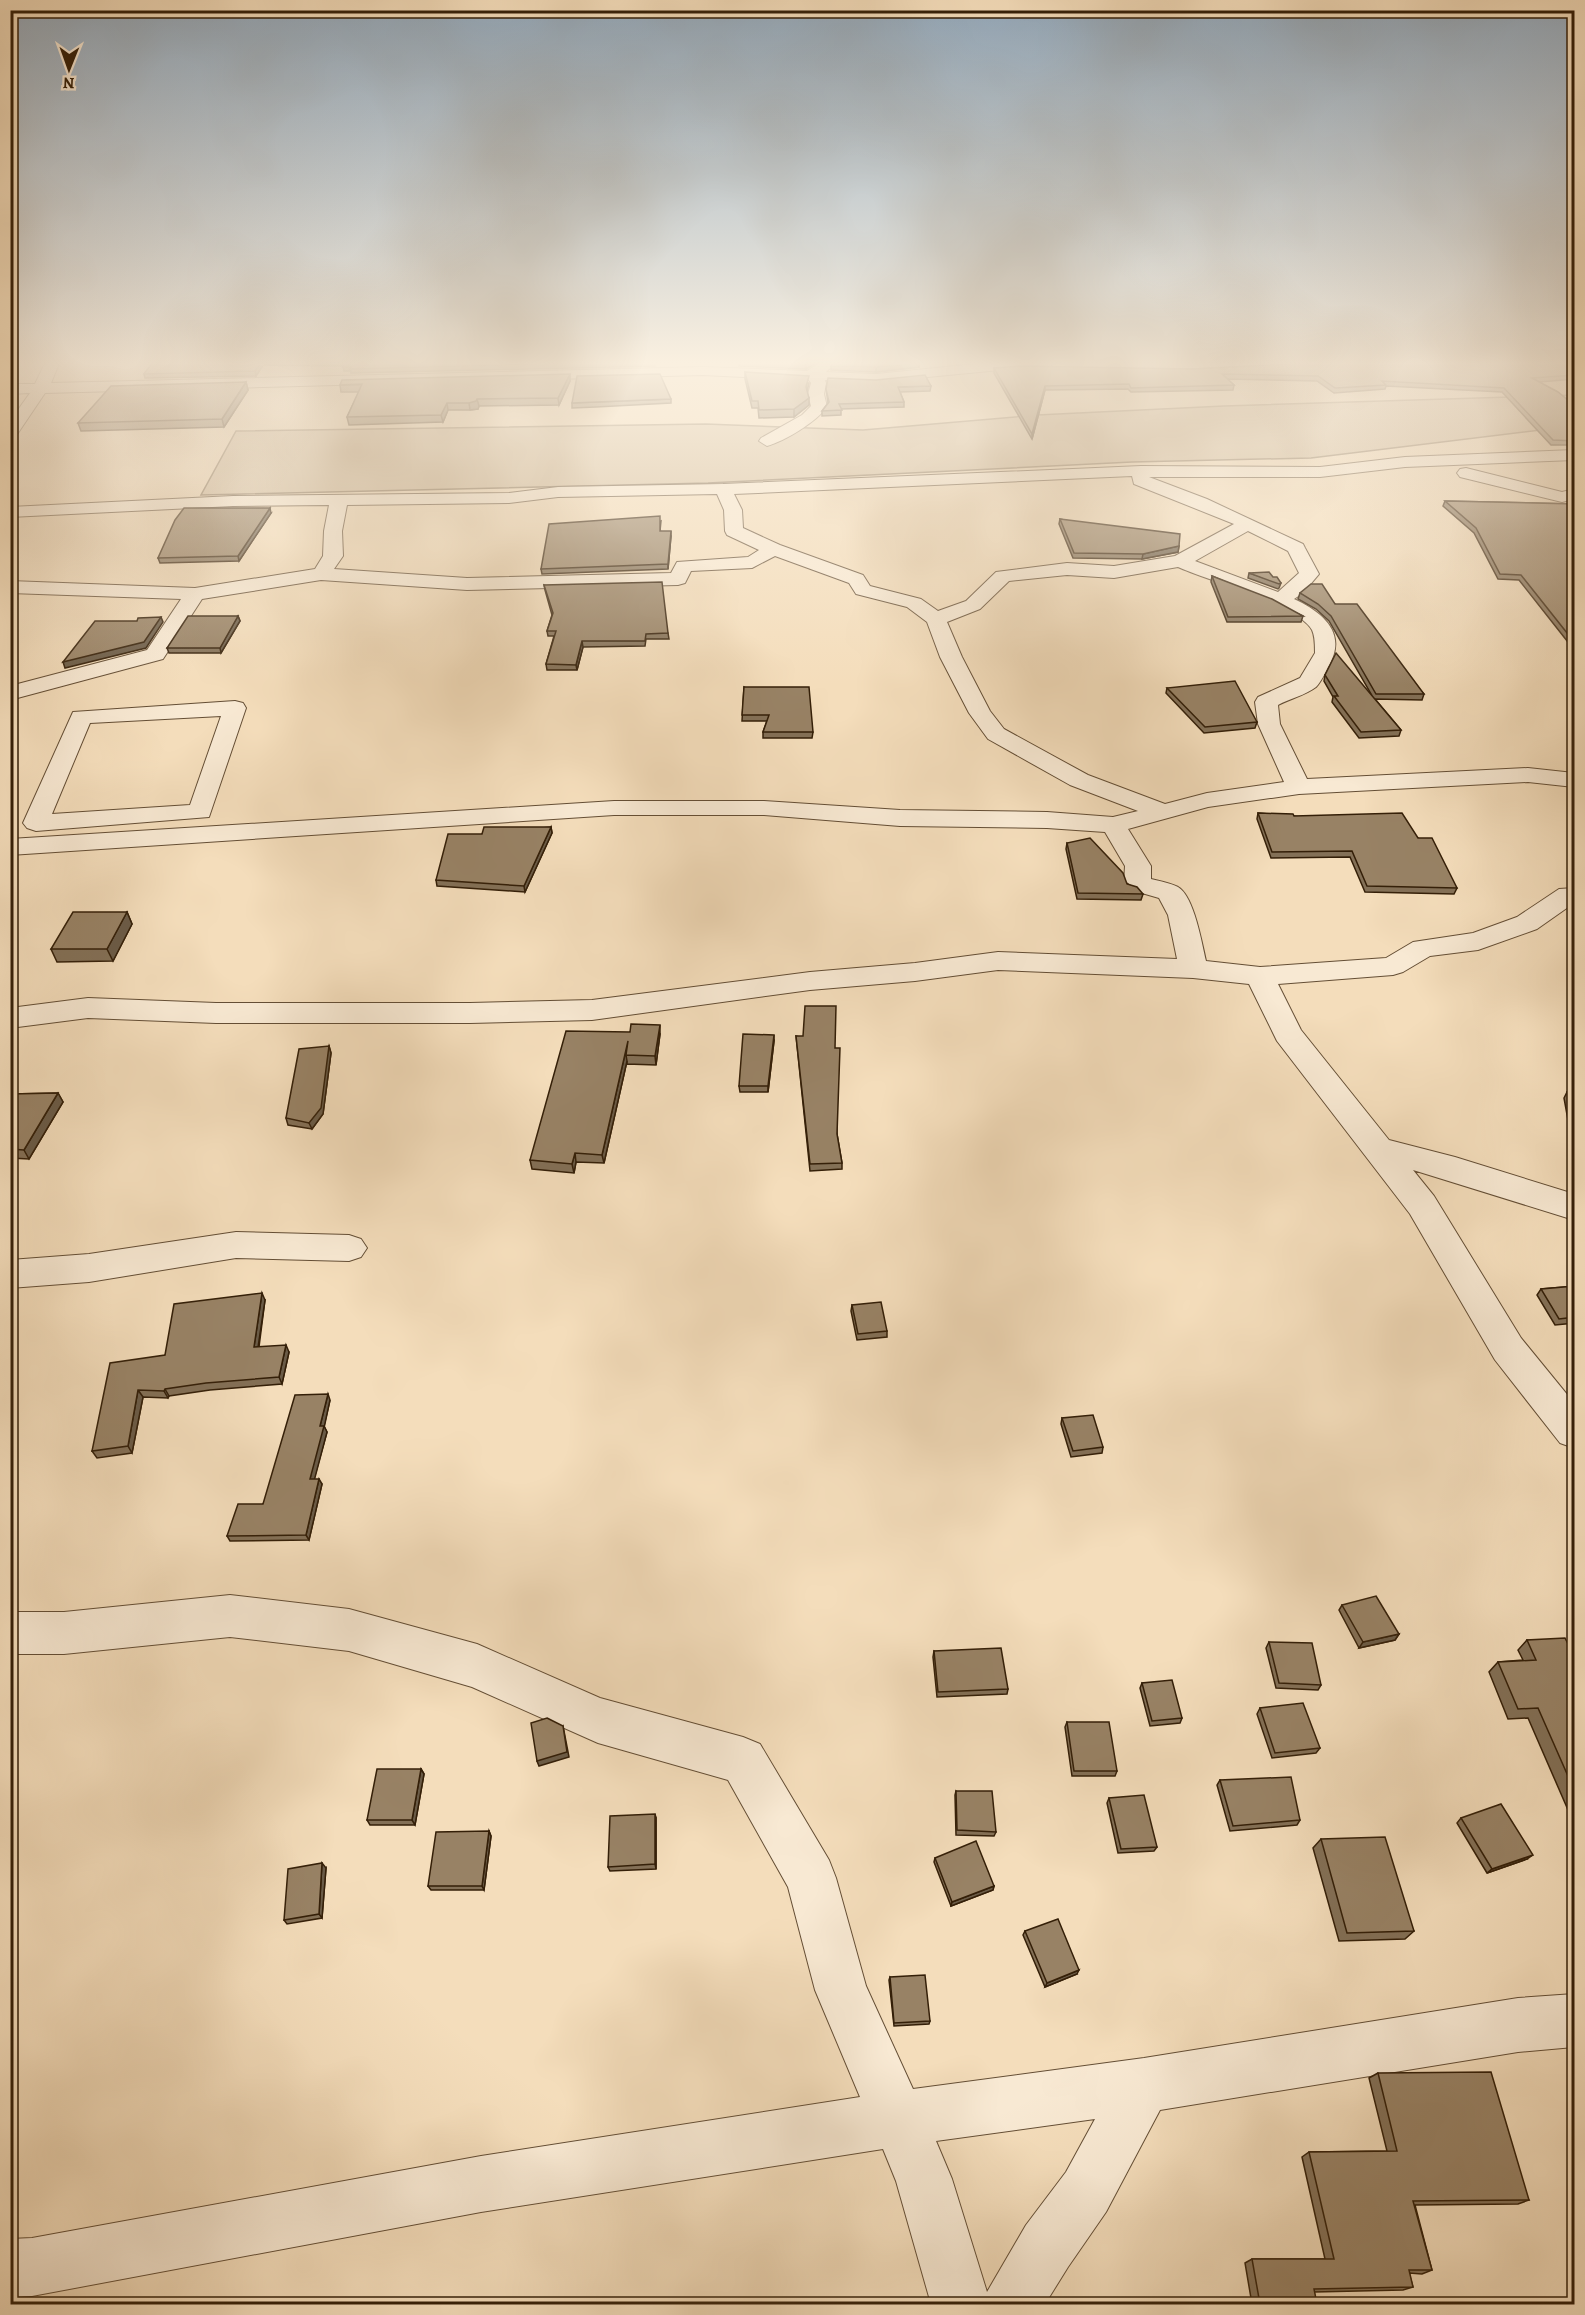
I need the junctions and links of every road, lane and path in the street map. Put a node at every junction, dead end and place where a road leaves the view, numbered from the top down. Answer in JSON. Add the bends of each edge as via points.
{"nodes":[{"id":1,"x":1345,"y":469,"type":"edge"},
{"id":2,"x":1446,"y":469,"type":"edge"},
{"id":3,"x":1141,"y":471,"type":"junction"},
{"id":4,"x":723,"y":489,"type":"junction"},
{"id":5,"x":1575,"y":494,"type":"edge"},
{"id":6,"x":339,"y":500,"type":"junction"},
{"id":7,"x":10,"y":512,"type":"edge"},
{"id":8,"x":1248,"y":524,"type":"junction"},
{"id":9,"x":773,"y":549,"type":"junction"},
{"id":10,"x":1180,"y":561,"type":"junction"},
{"id":11,"x":321,"y":574,"type":"junction"},
{"id":12,"x":10,"y":587,"type":"edge"},
{"id":13,"x":195,"y":594,"type":"junction"},
{"id":14,"x":1280,"y":600,"type":"junction"},
{"id":15,"x":936,"y":619,"type":"junction"},
{"id":16,"x":10,"y":693,"type":"edge"},
{"id":17,"x":1575,"y":780,"type":"edge"},
{"id":18,"x":1299,"y":787,"type":"junction"},
{"id":19,"x":1162,"y":811,"type":"junction"},
{"id":20,"x":200,"y":812,"type":"joint"},
{"id":21,"x":1113,"y":825,"type":"junction"},
{"id":22,"x":10,"y":847,"type":"edge"},
{"id":23,"x":1569,"y":895,"type":"dead end"},
{"id":24,"x":1193,"y":969,"type":"junction"},
{"id":25,"x":1260,"y":976,"type":"junction"},
{"id":26,"x":10,"y":1018,"type":"edge"},
{"id":27,"x":1380,"y":1149,"type":"junction"},
{"id":28,"x":1575,"y":1207,"type":"edge"},
{"id":29,"x":349,"y":1248,"type":"dead end"},
{"id":30,"x":10,"y":1274,"type":"edge"},
{"id":31,"x":1575,"y":1431,"type":"edge"},
{"id":32,"x":10,"y":1633,"type":"edge"},
{"id":33,"x":1575,"y":2021,"type":"edge"},
{"id":34,"x":1144,"y":2085,"type":"junction"},
{"id":35,"x":897,"y":2119,"type":"junction"},
{"id":36,"x":10,"y":2268,"type":"edge"},
{"id":37,"x":960,"y":2304,"type":"edge"},
{"id":38,"x":1012,"y":2304,"type":"edge"}],
"edges":[{"from":1,"to":3,"type":"street"},
{"from":2,"to":5,"type":"street","via":[[1562,497]]},
{"from":3,"to":4,"type":"street"},
{"from":3,"to":8,"type":"street","via":[[1140,480]]},
{"from":4,"to":6,"type":"street"},
{"from":4,"to":9,"type":"street","via":[[734,510],[734,531]]},
{"from":6,"to":7,"type":"street"},
{"from":6,"to":11,"type":"street","via":[[333,556]]},
{"from":8,"to":10,"type":"street"},
{"from":8,"to":14,"type":"street","via":[[1296,548],[1309,574]]},
{"from":9,"to":11,"type":"street","via":[[752,562],[684,566],[678,579],[467,584]]},
{"from":9,"to":15,"type":"street","via":[[856,579],[863,590],[914,603]]},
{"from":10,"to":14,"type":"street"},
{"from":10,"to":15,"type":"street","via":[[1114,572],[1067,569],[1004,576],[973,605]]},
{"from":11,"to":13,"type":"street"},
{"from":12,"to":13,"type":"street"},
{"from":13,"to":16,"type":"street","via":[[154,654]]},
{"from":14,"to":18,"type":"street","via":[[1299,608],[1322,628],[1326,653],[1308,682],[1266,702],[1269,724]]},
{"from":15,"to":19,"type":"street","via":[[980,713],[996,734],[1079,780]]},
{"from":17,"to":18,"type":"street","via":[[1528,775]]},
{"from":18,"to":19,"type":"street","via":[[1207,800]]},
{"from":19,"to":21,"type":"street"},
{"from":20,"to":20,"type":"street","via":[[188,813],[36,823],[81,717],[235,708]]},
{"from":21,"to":22,"type":"street","via":[[900,818],[764,808],[614,808]]},
{"from":21,"to":24,"type":"street","via":[[1138,866],[1137,883],[1170,892],[1182,915]]},
{"from":23,"to":25,"type":"street","via":[[1527,923],[1478,941],[1423,948],[1393,966]]},
{"from":24,"to":25,"type":"street"},
{"from":24,"to":26,"type":"street","via":[[998,961],[592,1010],[216,1013],[88,1008]]},
{"from":25,"to":27,"type":"street","via":[[1288,1035]]},
{"from":27,"to":28,"type":"street"},
{"from":27,"to":31,"type":"street","via":[[1422,1204],[1508,1349]]},
{"from":29,"to":30,"type":"street","via":[[236,1245],[89,1268]]},
{"from":32,"to":35,"type":"street","via":[[64,1633],[230,1616],[349,1630],[477,1666],[598,1720],[743,1761],[811,1878],[841,1990]]},
{"from":33,"to":34,"type":"street","via":[[1518,2025]]},
{"from":34,"to":35,"type":"street"},
{"from":34,"to":38,"type":"street","via":[[1086,2192]]},
{"from":35,"to":36,"type":"street","via":[[481,2184]]},
{"from":35,"to":37,"type":"street","via":[[924,2179]]}]}
